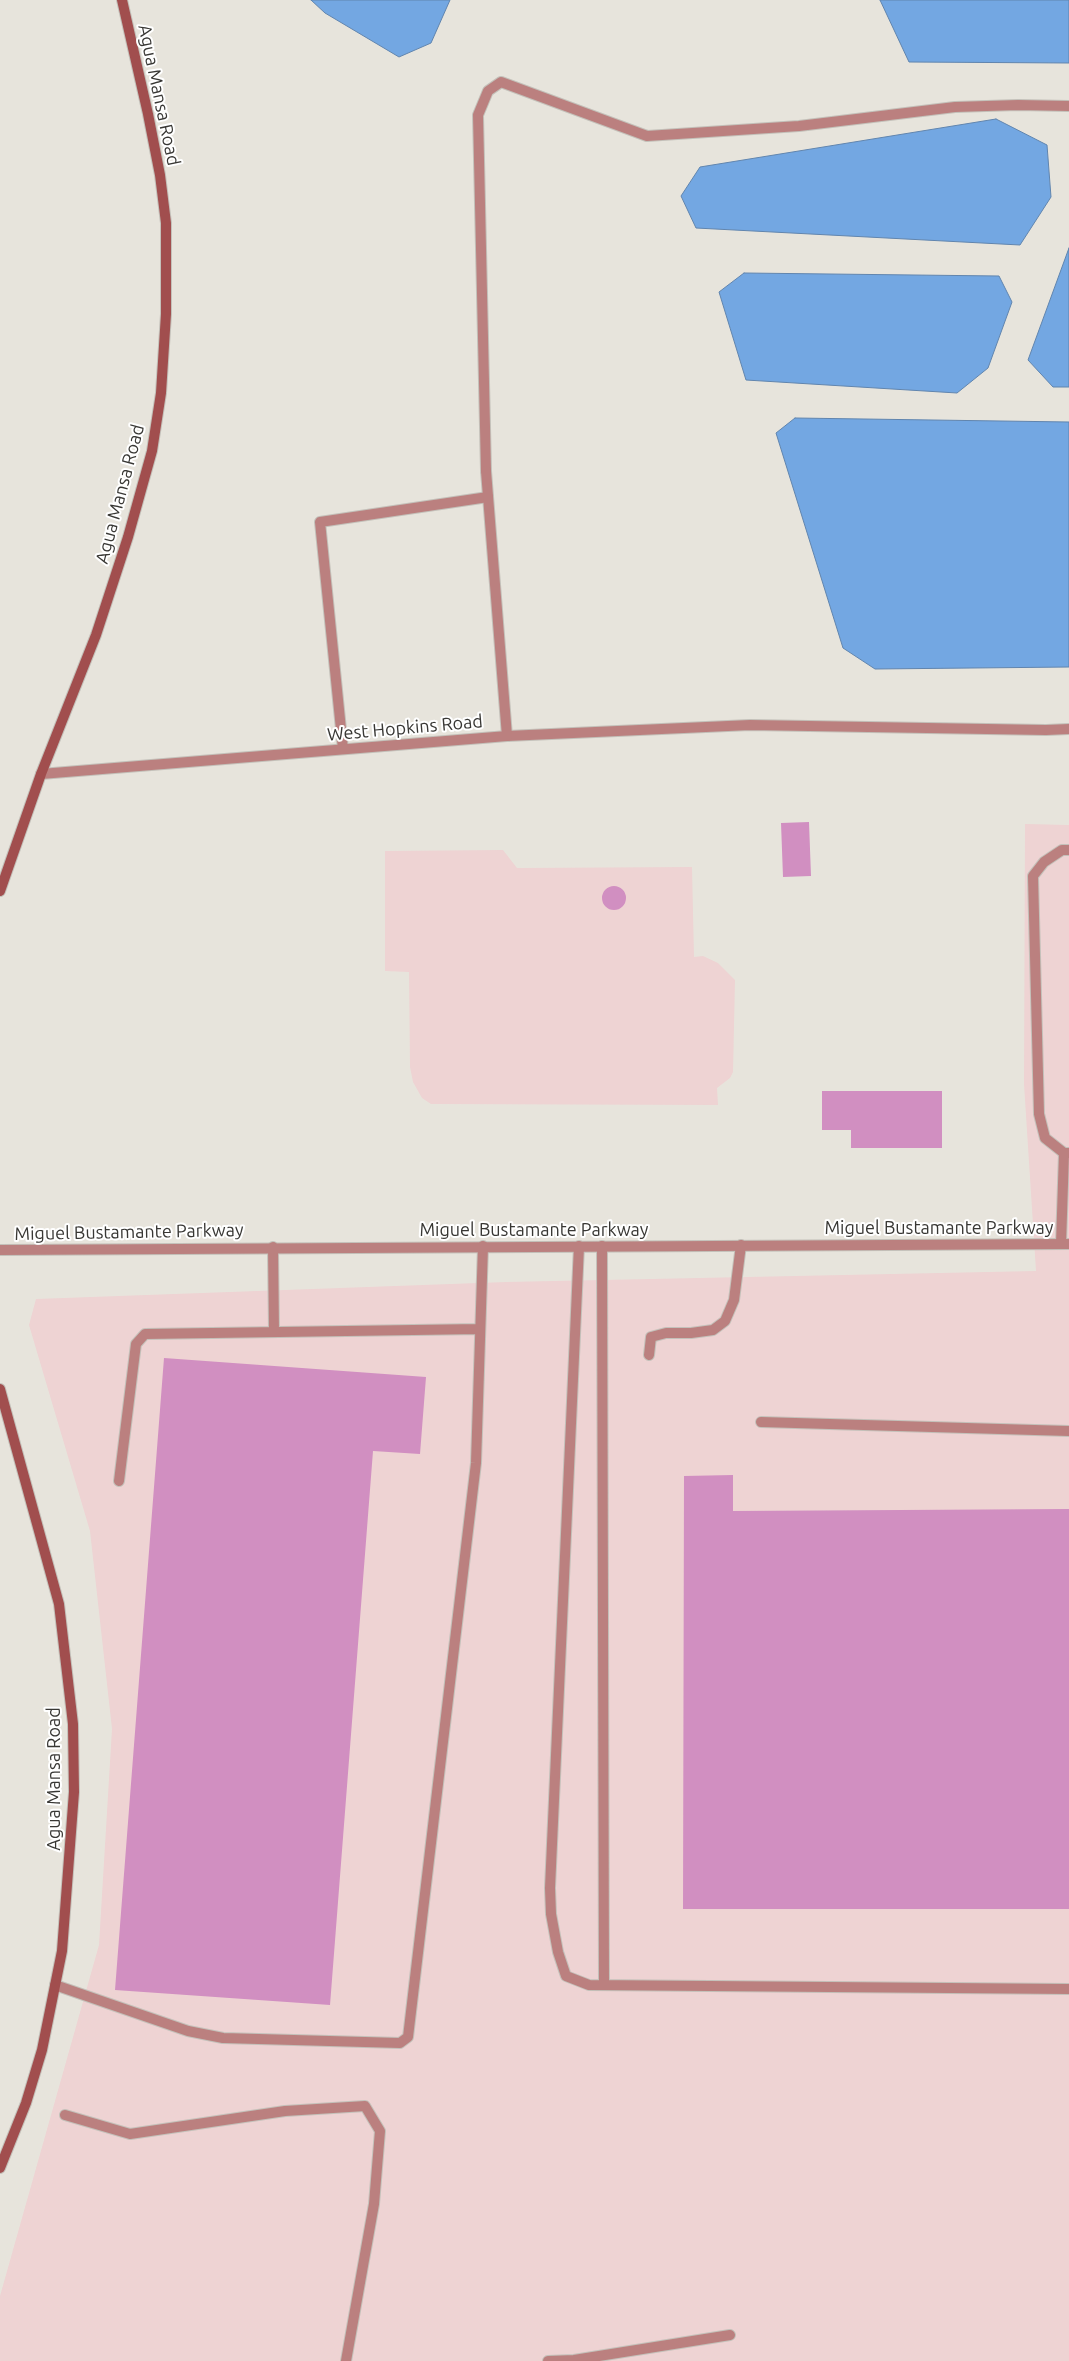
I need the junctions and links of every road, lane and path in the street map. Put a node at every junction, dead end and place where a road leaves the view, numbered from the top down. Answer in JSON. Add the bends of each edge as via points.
{"nodes":[{"id":1,"x":122,"y":0,"type":"edge"},
{"id":2,"x":1069,"y":106,"type":"edge"},
{"id":3,"x":488,"y":497,"type":"junction"},
{"id":4,"x":1069,"y":729,"type":"edge"},
{"id":5,"x":507,"y":736,"type":"junction"},
{"id":6,"x":344,"y":749,"type":"junction"},
{"id":7,"x":41,"y":774,"type":"junction"},
{"id":8,"x":1069,"y":850,"type":"edge"},
{"id":9,"x":0,"y":891,"type":"edge"},
{"id":10,"x":1067,"y":1153,"type":"edge"},
{"id":11,"x":1065,"y":1244,"type":"edge"},
{"id":12,"x":741,"y":1245,"type":"junction"},
{"id":13,"x":483,"y":1246,"type":"junction"},
{"id":14,"x":579,"y":1246,"type":"junction"},
{"id":15,"x":602,"y":1246,"type":"junction"},
{"id":16,"x":273,"y":1247,"type":"junction"},
{"id":17,"x":0,"y":1250,"type":"edge"},
{"id":18,"x":480,"y":1329,"type":"junction"},
{"id":19,"x":274,"y":1332,"type":"junction"},
{"id":20,"x":649,"y":1355,"type":"dead end"},
{"id":21,"x":0,"y":1389,"type":"edge"},
{"id":22,"x":761,"y":1422,"type":"dead end"},
{"id":23,"x":1069,"y":1430,"type":"edge"},
{"id":24,"x":119,"y":1481,"type":"dead end"},
{"id":25,"x":55,"y":1985,"type":"junction"},
{"id":26,"x":604,"y":1985,"type":"junction"},
{"id":27,"x":1069,"y":1989,"type":"edge"},
{"id":28,"x":64,"y":2115,"type":"dead end"},
{"id":29,"x":0,"y":2168,"type":"edge"},
{"id":30,"x":730,"y":2335,"type":"dead end"},
{"id":31,"x":346,"y":2361,"type":"edge"},
{"id":32,"x":548,"y":2361,"type":"edge"}],
"edges":[{"from":1,"to":7,"type":"main road","name":"Agua Mansa Road","via":[[148,114],[166,223],[163,374],[152,450],[128,536],[96,635]]},
{"from":2,"to":3,"type":"street","name":"West Hopkins Road","via":[[956,107],[799,126],[647,136],[500,82],[488,91],[478,115]]},
{"from":3,"to":5,"type":"street","name":"West Hopkins Road"},
{"from":3,"to":6,"type":"street","via":[[320,522]]},
{"from":4,"to":5,"type":"street","via":[[750,725]]},
{"from":5,"to":6,"type":"street","name":"West Hopkins Road"},
{"from":6,"to":7,"type":"street","name":"West Hopkins Road"},
{"from":7,"to":9,"type":"main road","name":"Agua Mansa Road"},
{"from":8,"to":10,"type":"street","via":[[1062,850],[1044,862],[1033,876],[1039,1114],[1046,1138]]},
{"from":10,"to":11,"type":"street"},
{"from":11,"to":12,"type":"street","name":"Miguel Bustamante Parkway"},
{"from":12,"to":15,"type":"street","name":"Miguel Bustamante Parkway"},
{"from":12,"to":20,"type":"street","via":[[734,1300],[725,1322],[713,1330],[651,1336]]},
{"from":13,"to":14,"type":"street","name":"Miguel Bustamante Parkway"},
{"from":13,"to":16,"type":"street","name":"Miguel Bustamante Parkway"},
{"from":13,"to":18,"type":"street"},
{"from":14,"to":15,"type":"street","name":"Miguel Bustamante Parkway"},
{"from":14,"to":26,"type":"street","via":[[550,1878],[551,1914],[566,1976],[589,1985]]},
{"from":15,"to":26,"type":"street"},
{"from":16,"to":17,"type":"street","name":"Miguel Bustamante Parkway"},
{"from":16,"to":19,"type":"street"},
{"from":18,"to":19,"type":"street"},
{"from":18,"to":25,"type":"street","via":[[476,1463],[408,2037],[400,2043],[223,2038],[188,2031]]},
{"from":19,"to":24,"type":"street","via":[[145,1334],[139,1338]]},
{"from":21,"to":25,"type":"main road","name":"Agua Mansa Road","via":[[59,1604],[74,1724],[71,1844],[62,1951]]},
{"from":22,"to":23,"type":"street"},
{"from":25,"to":29,"type":"main road","name":"Agua Mansa Road","via":[[42,2050],[26,2103]]},
{"from":26,"to":27,"type":"street"},
{"from":28,"to":31,"type":"street","via":[[130,2134],[285,2111],[365,2106],[380,2131],[374,2204]]},
{"from":30,"to":32,"type":"street","via":[[574,2360]]}]}
